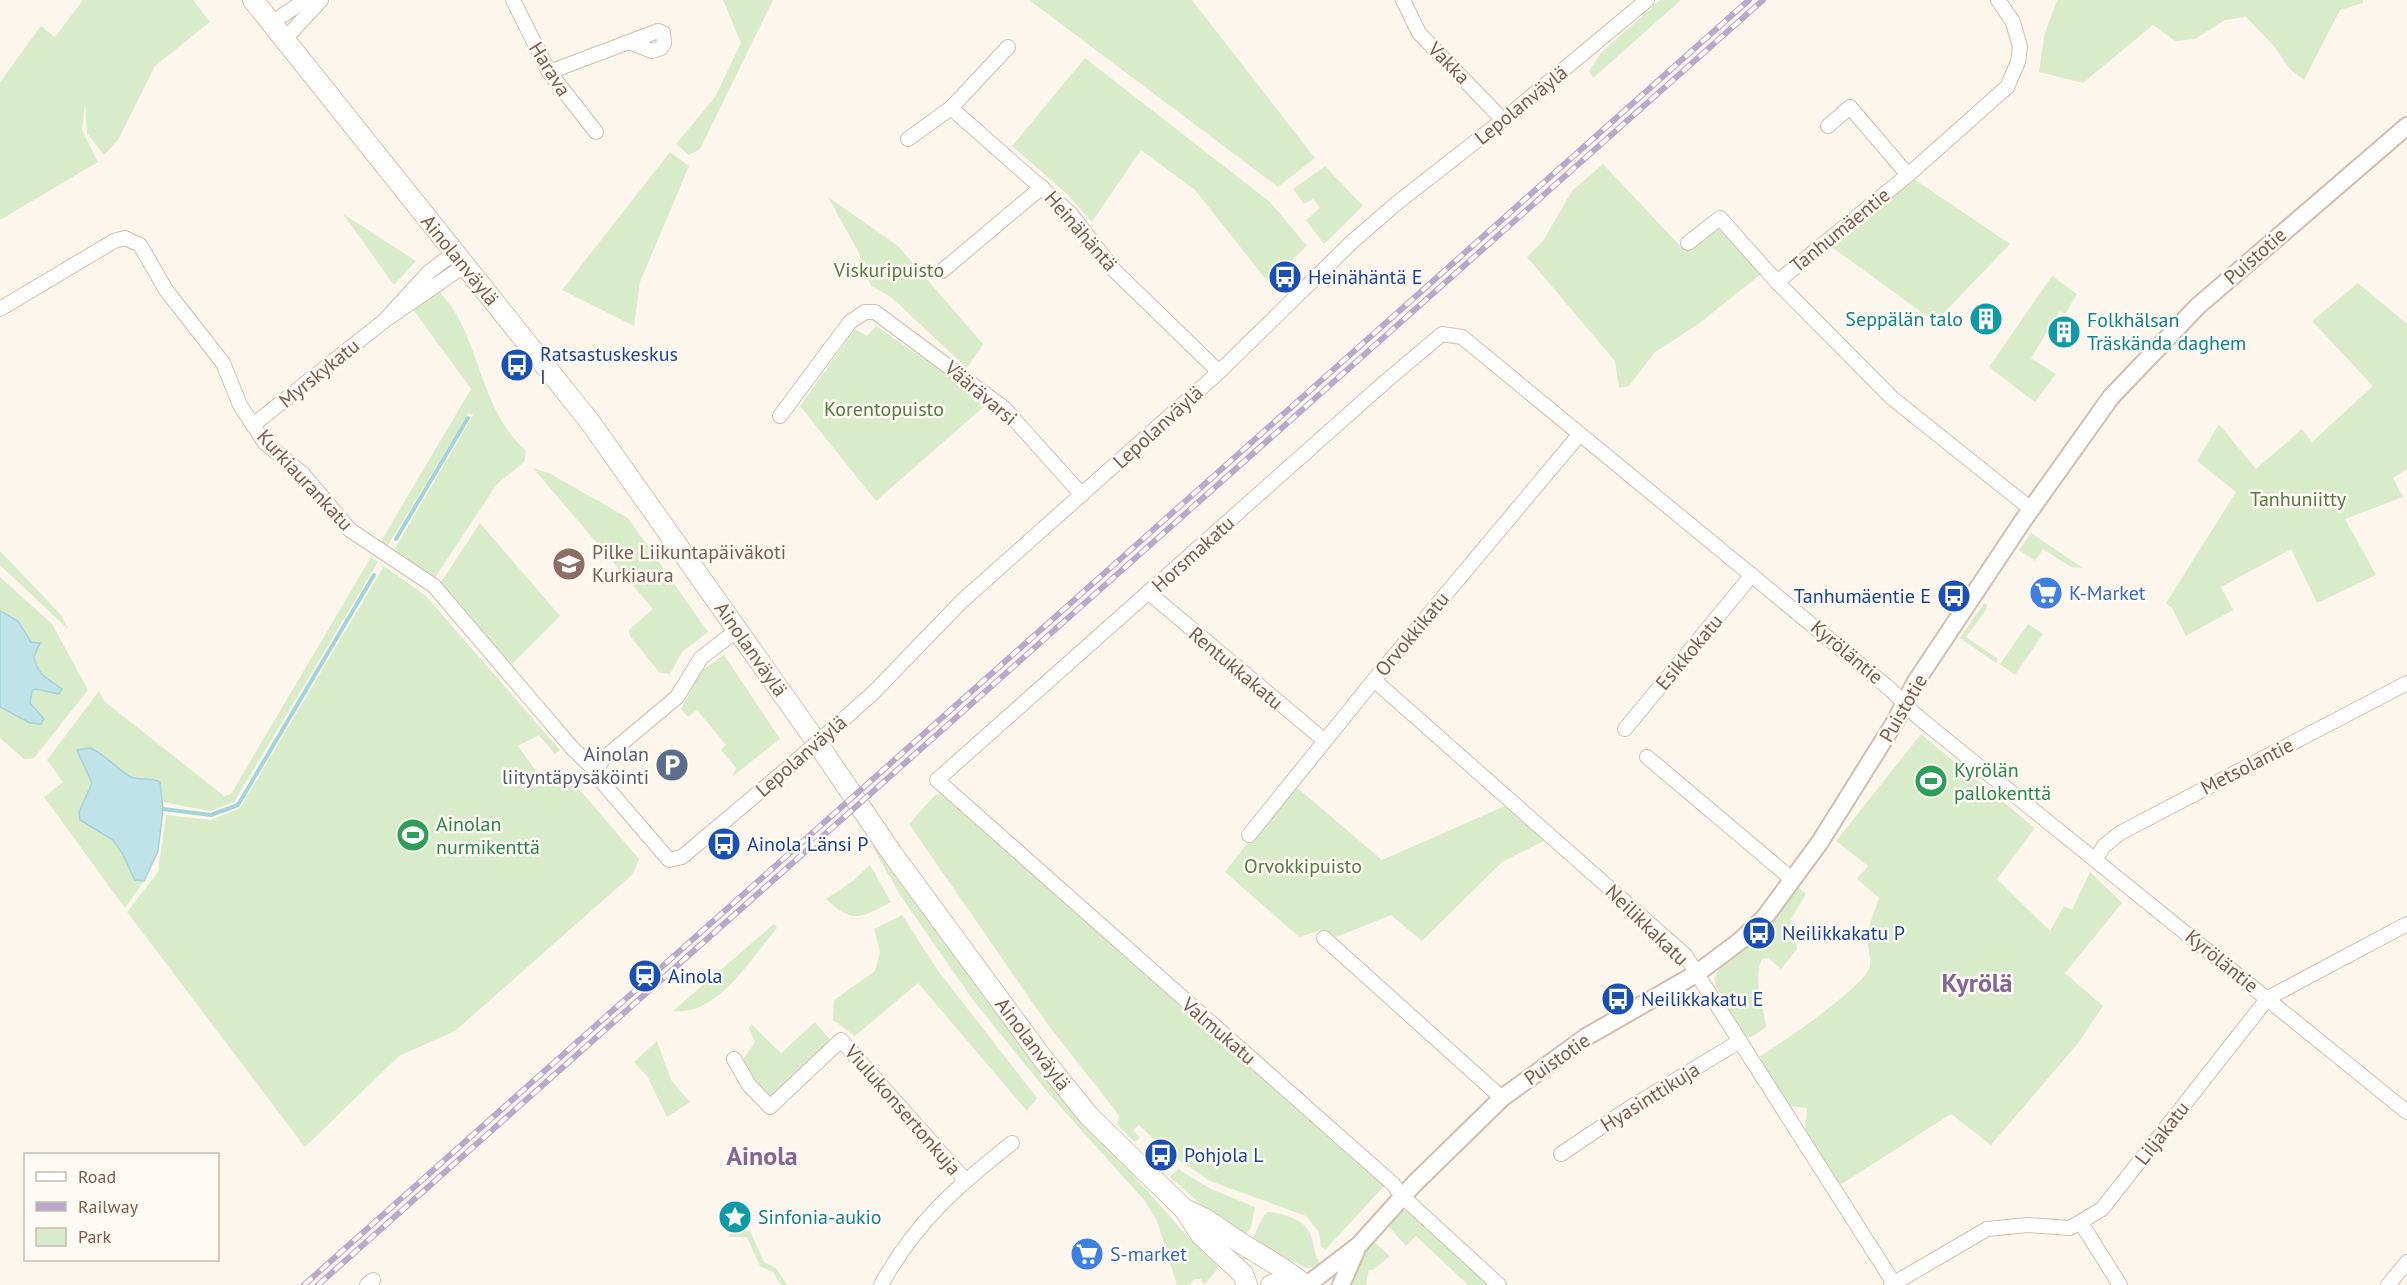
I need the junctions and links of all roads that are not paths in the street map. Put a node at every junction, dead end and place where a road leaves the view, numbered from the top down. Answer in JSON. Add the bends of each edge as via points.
{"nodes":[{"id":1,"x":253,"y":0,"type":"edge"},
{"id":2,"x":306,"y":0,"type":"edge"},
{"id":3,"x":321,"y":0,"type":"edge"},
{"id":4,"x":513,"y":0,"type":"edge"},
{"id":5,"x":1402,"y":0,"type":"edge"},
{"id":6,"x":1647,"y":0,"type":"edge"},
{"id":7,"x":1998,"y":0,"type":"edge"},
{"id":8,"x":271,"y":23,"type":"junction"},
{"id":9,"x":284,"y":40,"type":"junction"},
{"id":10,"x":629,"y":42,"type":"dead end"},
{"id":11,"x":1008,"y":47,"type":"dead end"},
{"id":12,"x":549,"y":72,"type":"junction"},
{"id":13,"x":951,"y":108,"type":"junction"},
{"id":14,"x":1503,"y":120,"type":"junction"},
{"id":15,"x":1827,"y":126,"type":"dead end"},
{"id":16,"x":2407,"y":126,"type":"edge"},
{"id":17,"x":596,"y":132,"type":"dead end"},
{"id":18,"x":908,"y":139,"type":"dead end"},
{"id":19,"x":1908,"y":175,"type":"junction"},
{"id":20,"x":1042,"y":187,"type":"junction"},
{"id":21,"x":1688,"y":243,"type":"dead end"},
{"id":22,"x":459,"y":260,"type":"junction"},
{"id":23,"x":942,"y":271,"type":"dead end"},
{"id":24,"x":1777,"y":282,"type":"junction"},
{"id":25,"x":0,"y":309,"type":"edge"},
{"id":26,"x":1451,"y":334,"type":"joint"},
{"id":27,"x":1219,"y":372,"type":"junction"},
{"id":28,"x":780,"y":416,"type":"dead end"},
{"id":29,"x":253,"y":425,"type":"junction"},
{"id":30,"x":1579,"y":435,"type":"junction"},
{"id":31,"x":1082,"y":495,"type":"junction"},
{"id":32,"x":2031,"y":508,"type":"junction"},
{"id":33,"x":1752,"y":575,"type":"junction"},
{"id":34,"x":1149,"y":593,"type":"junction"},
{"id":35,"x":737,"y":630,"type":"junction"},
{"id":36,"x":1374,"y":680,"type":"junction"},
{"id":37,"x":2407,"y":683,"type":"edge"},
{"id":38,"x":1904,"y":703,"type":"junction"},
{"id":39,"x":1625,"y":729,"type":"dead end"},
{"id":40,"x":1325,"y":741,"type":"junction"},
{"id":41,"x":1647,"y":757,"type":"dead end"},
{"id":42,"x":596,"y":771,"type":"junction"},
{"id":43,"x":937,"y":780,"type":"joint"},
{"id":44,"x":1249,"y":835,"type":"dead end"},
{"id":45,"x":675,"y":860,"type":"joint"},
{"id":46,"x":2095,"y":860,"type":"junction"},
{"id":47,"x":1793,"y":880,"type":"junction"},
{"id":48,"x":2407,"y":924,"type":"edge"},
{"id":49,"x":1324,"y":938,"type":"dead end"},
{"id":50,"x":1696,"y":974,"type":"junction"},
{"id":51,"x":2268,"y":998,"type":"junction"},
{"id":52,"x":1740,"y":1041,"type":"junction"},
{"id":53,"x":734,"y":1059,"type":"dead end"},
{"id":54,"x":1502,"y":1098,"type":"junction"},
{"id":55,"x":2407,"y":1112,"type":"edge"},
{"id":56,"x":1012,"y":1143,"type":"dead end"},
{"id":57,"x":1561,"y":1154,"type":"dead end"},
{"id":58,"x":964,"y":1180,"type":"junction"},
{"id":59,"x":1402,"y":1197,"type":"junction"},
{"id":60,"x":1184,"y":1209,"type":"junction"},
{"id":61,"x":2081,"y":1223,"type":"junction"},
{"id":62,"x":1359,"y":1245,"type":"junction"},
{"id":63,"x":2407,"y":1262,"type":"edge"},
{"id":64,"x":1305,"y":1284,"type":"edge"},
{"id":65,"x":881,"y":1285,"type":"edge"},
{"id":66,"x":1247,"y":1285,"type":"edge"},
{"id":67,"x":1271,"y":1285,"type":"edge"},
{"id":68,"x":1341,"y":1285,"type":"edge"},
{"id":69,"x":1499,"y":1285,"type":"edge"},
{"id":70,"x":1893,"y":1285,"type":"edge"},
{"id":71,"x":2120,"y":1285,"type":"edge"},
{"id":72,"x":2388,"y":1285,"type":"edge"}],
"edges":[{"from":1,"to":8,"type":"main road","name":"Ainolanväylä"},
{"from":2,"to":8,"type":"street"},
{"from":3,"to":9,"type":"street"},
{"from":4,"to":12,"type":"street","name":"Harava"},
{"from":5,"to":14,"type":"street","name":"Vakka","via":[[1419,33]]},
{"from":6,"to":14,"type":"street","name":"Lepolanväylä"},
{"from":7,"to":19,"type":"street","name":"Tanhumäentie","via":[[2013,22],[2020,47],[2007,87]]},
{"from":8,"to":9,"type":"main road","name":"Ainolanväylä"},
{"from":9,"to":22,"type":"main road","name":"Ainolanväylä"},
{"from":10,"to":12,"type":"street"},
{"from":11,"to":13,"type":"street"},
{"from":12,"to":17,"type":"street","name":"Harava"},
{"from":13,"to":18,"type":"street"},
{"from":13,"to":20,"type":"street","name":"Heinähäntä"},
{"from":14,"to":27,"type":"street","name":"Lepolanväylä","via":[[1353,241]]},
{"from":15,"to":19,"type":"street","via":[[1850,108]]},
{"from":16,"to":32,"type":"street","name":"Puistotie","via":[[2206,299],[2148,355],[2084,432]]},
{"from":19,"to":24,"type":"street","name":"Tanhumäentie"},
{"from":20,"to":23,"type":"street"},
{"from":20,"to":27,"type":"street","name":"Heinähäntä","via":[[1070,213],[1114,270]]},
{"from":21,"to":24,"type":"street","via":[[1720,218]]},
{"from":22,"to":29,"type":"street","name":"Myrskykatu"},
{"from":22,"to":35,"type":"main road","name":"Ainolanväylä","via":[[590,422]]},
{"from":24,"to":32,"type":"street","name":"Tanhumäentie","via":[[1892,398]]},
{"from":25,"to":29,"type":"street","name":"Kurkiaurankatu","via":[[106,245],[126,238],[132,240],[140,245],[166,290],[223,363]]},
{"from":26,"to":30,"type":"street","name":"Kyröläntie","via":[[1462,337]]},
{"from":26,"to":34,"type":"street","name":"Horsmakatu","via":[[1442,334],[1385,382]]},
{"from":27,"to":31,"type":"street","name":"Lepolanväylä"},
{"from":28,"to":31,"type":"street","name":"Väärävarsi","via":[[850,322],[865,312],[883,315],[1004,408]]},
{"from":29,"to":42,"type":"street","name":"Kurkiaurankatu","via":[[264,442],[303,474],[350,530],[434,586]]},
{"from":30,"to":33,"type":"street","name":"Kyröläntie"},
{"from":30,"to":36,"type":"street","name":"Orvokkikatu"},
{"from":31,"to":45,"type":"street","name":"Lepolanväylä","bridge":true,"via":[[962,601],[873,693]]},
{"from":32,"to":38,"type":"street","name":"Puistotie"},
{"from":33,"to":38,"type":"street","name":"Kyröläntie"},
{"from":33,"to":39,"type":"street","name":"Esikkokatu"},
{"from":34,"to":40,"type":"street","name":"Rentukkakatu"},
{"from":34,"to":43,"type":"street","name":"Horsmakatu"},
{"from":35,"to":42,"type":"street","via":[[701,658],[677,697],[603,759]]},
{"from":35,"to":60,"type":"main road","name":"Ainolanväylä","via":[[891,852],[1043,1059],[1089,1116]]},
{"from":36,"to":40,"type":"street","name":"Orvokkikatu"},
{"from":36,"to":50,"type":"street","name":"Neilikkakatu","via":[[1685,955]]},
{"from":37,"to":46,"type":"street","name":"Metsolantie","via":[[2120,833]]},
{"from":38,"to":46,"type":"street","name":"Kyröläntie"},
{"from":38,"to":47,"type":"street","name":"Puistotie"},
{"from":40,"to":44,"type":"street","name":"Orvokkikatu"},
{"from":41,"to":47,"type":"street"},
{"from":42,"to":45,"type":"street","name":"Kurkiaurankatu","via":[[663,856]]},
{"from":43,"to":59,"type":"street","name":"Valmukatu","via":[[1393,1184]]},
{"from":46,"to":51,"type":"street","name":"Kyröläntie"},
{"from":47,"to":50,"type":"street","name":"Puistotie","via":[[1765,917]]},
{"from":48,"to":51,"type":"street","name":"Liljakatu"},
{"from":49,"to":54,"type":"street"},
{"from":50,"to":52,"type":"street","name":"Neilikkakatu"},
{"from":50,"to":54,"type":"street","name":"Puistotie","via":[[1586,1037]]},
{"from":51,"to":55,"type":"street","name":"Kyröläntie"},
{"from":51,"to":61,"type":"street","name":"Liljakatu","via":[[2102,1209]]},
{"from":52,"to":57,"type":"street","name":"Hyasinttikuja"},
{"from":52,"to":70,"type":"street","name":"Neilikkakatu"},
{"from":53,"to":58,"type":"street","name":"Viulukonsertonkuja","via":[[749,1085],[770,1107],[841,1040]]},
{"from":54,"to":59,"type":"street","name":"Puistotie"},
{"from":56,"to":58,"type":"street","name":"Viulukonsertonkuja"},
{"from":58,"to":65,"type":"street","name":"Viulukonsertonkuja","via":[[903,1246]]},
{"from":59,"to":62,"type":"street","name":"Puistotie"},
{"from":59,"to":69,"type":"street","name":"Valmukatu"},
{"from":60,"to":64,"type":"main road","name":"Ainolanväylä","via":[[1207,1218]]},
{"from":60,"to":66,"type":"main road","name":"Ainolanväylä","via":[[1201,1235],[1243,1274]]},
{"from":61,"to":70,"type":"street","name":"Liljakatu","via":[[2070,1228],[2028,1225],[1987,1229]]},
{"from":61,"to":71,"type":"street"},
{"from":62,"to":64,"type":"street","name":"Puistotie"},
{"from":62,"to":68,"type":"street","name":"Puistotie"},
{"from":63,"to":72,"type":"street"},
{"from":64,"to":67,"type":"main road","via":[[1291,1281]]}]}
